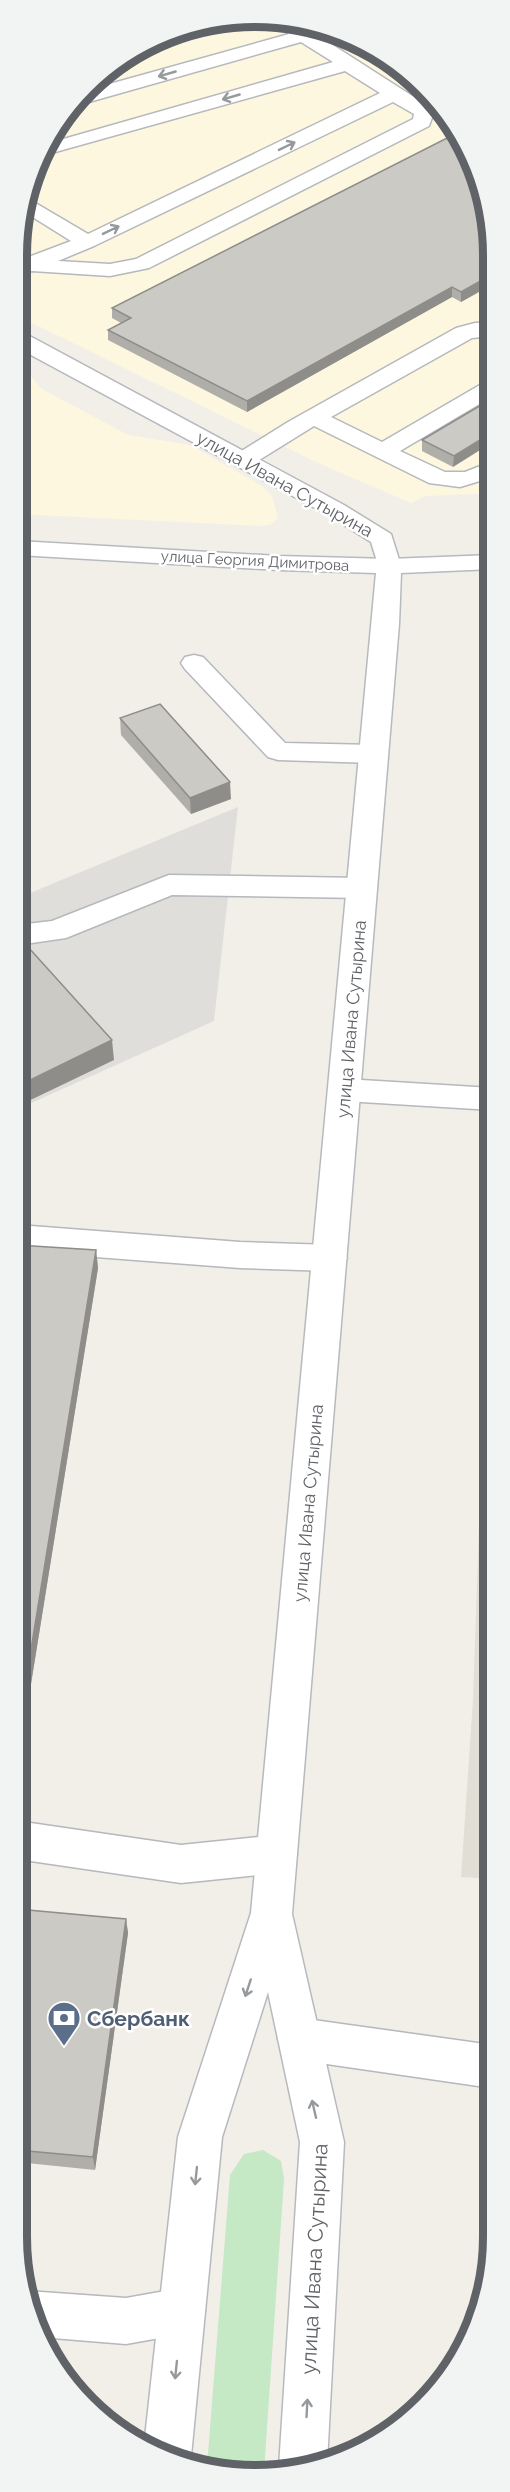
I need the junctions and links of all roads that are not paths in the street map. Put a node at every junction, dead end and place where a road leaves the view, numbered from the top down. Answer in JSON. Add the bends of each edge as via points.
{"nodes":[{"id":1,"x":297,"y":31,"type":"edge"},
{"id":2,"x":305,"y":36,"type":"junction"},
{"id":3,"x":348,"y":64,"type":"junction"},
{"id":4,"x":394,"y":94,"type":"junction"},
{"id":5,"x":93,"y":95,"type":"edge"},
{"id":6,"x":54,"y":148,"type":"edge"},
{"id":7,"x":32,"y":208,"type":"edge"},
{"id":8,"x":87,"y":242,"type":"junction"},
{"id":9,"x":27,"y":265,"type":"edge"},
{"id":10,"x":27,"y":267,"type":"edge"},
{"id":11,"x":483,"y":330,"type":"edge"},
{"id":12,"x":27,"y":344,"type":"edge"},
{"id":13,"x":483,"y":393,"type":"edge"},
{"id":14,"x":316,"y":418,"type":"junction"},
{"id":15,"x":383,"y":451,"type":"junction"},
{"id":16,"x":243,"y":460,"type":"junction"},
{"id":17,"x":483,"y":473,"type":"edge"},
{"id":18,"x":27,"y":549,"type":"edge"},
{"id":19,"x":483,"y":562,"type":"edge"},
{"id":20,"x":389,"y":567,"type":"junction"},
{"id":21,"x":194,"y":663,"type":"dead end"},
{"id":22,"x":375,"y":754,"type":"junction"},
{"id":23,"x":363,"y":888,"type":"junction"},
{"id":24,"x":27,"y":934,"type":"edge"},
{"id":25,"x":345,"y":1090,"type":"junction"},
{"id":26,"x":483,"y":1098,"type":"edge"},
{"id":27,"x":27,"y":1239,"type":"edge"},
{"id":28,"x":330,"y":1258,"type":"junction"},
{"id":29,"x":27,"y":1841,"type":"edge"},
{"id":30,"x":277,"y":1854,"type":"junction"},
{"id":31,"x":272,"y":1913,"type":"junction"},
{"id":32,"x":299,"y":2039,"type":"junction"},
{"id":33,"x":483,"y":2066,"type":"edge"},
{"id":34,"x":182,"y":2312,"type":"junction"},
{"id":35,"x":40,"y":2314,"type":"edge"},
{"id":36,"x":168,"y":2448,"type":"edge"},
{"id":37,"x":303,"y":2460,"type":"edge"}],
"edges":[{"from":1,"to":2,"type":"main road"},
{"from":2,"to":3,"type":"main road"},
{"from":2,"to":5,"type":"main road","one_way":true},
{"from":3,"to":4,"type":"main road"},
{"from":3,"to":6,"type":"main road","one_way":true},
{"from":8,"to":4,"type":"main road","one_way":true},
{"from":4,"to":10,"type":"main road","via":[[424,112],[422,122],[142,264],[110,270]]},
{"from":7,"to":8,"type":"main road"},
{"from":8,"to":9,"type":"main road"},
{"from":11,"to":14,"type":"main road","via":[[464,333]]},
{"from":12,"to":16,"type":"main road","name":"улица Ивана Сутырина"},
{"from":13,"to":15,"type":"main road"},
{"from":14,"to":15,"type":"main road"},
{"from":14,"to":16,"type":"main road"},
{"from":15,"to":17,"type":"main road","via":[[437,478],[457,481]]},
{"from":16,"to":20,"type":"main road","name":"улица Ивана Сутырина","via":[[382,539]]},
{"from":18,"to":20,"type":"main road","name":"улица Георгия Димитрова"},
{"from":19,"to":20,"type":"main road","name":"улица Георгия Димитрова"},
{"from":20,"to":22,"type":"main road","name":"улица Ивана Сутырина"},
{"from":21,"to":22,"type":"main road","via":[[278,751]]},
{"from":22,"to":23,"type":"main road","name":"улица Ивана Сутырина"},
{"from":23,"to":24,"type":"main road","via":[[169,885],[56,931]]},
{"from":23,"to":25,"type":"main road","name":"улица Ивана Сутырина"},
{"from":25,"to":26,"type":"main road"},
{"from":25,"to":28,"type":"main road","name":"улица Ивана Сутырина"},
{"from":27,"to":28,"type":"main road"},
{"from":28,"to":30,"type":"main road","name":"улица Ивана Сутырина"},
{"from":29,"to":30,"type":"main road","via":[[180,1864]]},
{"from":30,"to":31,"type":"main road","name":"улица Ивана Сутырина"},
{"from":31,"to":32,"type":"main road","name":"улица Ивана Сутырина"},
{"from":31,"to":34,"type":"main road","name":"улица Ивана Сутырина","one_way":true,"via":[[200,2137]]},
{"from":32,"to":33,"type":"main road"},
{"from":37,"to":32,"type":"main road","name":"улица Ивана Сутырина","one_way":true,"via":[[322,2142]]},
{"from":34,"to":35,"type":"main road","via":[[126,2321]]},
{"from":34,"to":36,"type":"main road","name":"улица Ивана Сутырина","one_way":true}]}
